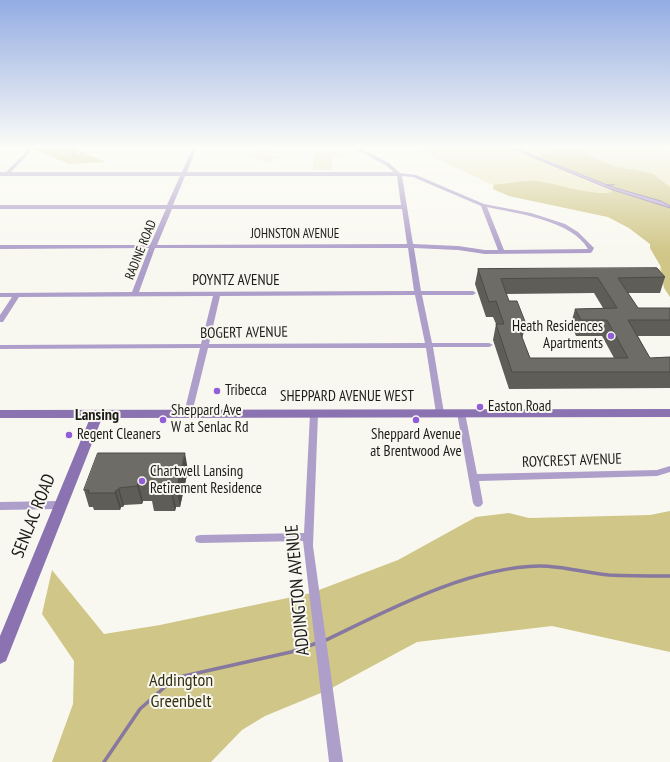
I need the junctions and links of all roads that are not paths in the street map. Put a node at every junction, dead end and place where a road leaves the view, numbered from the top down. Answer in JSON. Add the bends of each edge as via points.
{"nodes":[{"id":1,"x":181,"y":183,"type":"edge"},
{"id":2,"x":400,"y":183,"type":"edge"},
{"id":3,"x":430,"y":183,"type":"edge"},
{"id":4,"x":483,"y":205,"type":"junction"},
{"id":5,"x":0,"y":207,"type":"edge"},
{"id":6,"x":170,"y":207,"type":"junction"},
{"id":7,"x":404,"y":207,"type":"junction"},
{"id":8,"x":153,"y":246,"type":"junction"},
{"id":9,"x":410,"y":246,"type":"junction"},
{"id":10,"x":0,"y":247,"type":"edge"},
{"id":11,"x":502,"y":252,"type":"junction"},
{"id":12,"x":418,"y":293,"type":"junction"},
{"id":13,"x":473,"y":293,"type":"dead end"},
{"id":14,"x":135,"y":294,"type":"junction"},
{"id":15,"x":216,"y":294,"type":"junction"},
{"id":16,"x":0,"y":295,"type":"edge"},
{"id":17,"x":17,"y":295,"type":"junction"},
{"id":18,"x":0,"y":320,"type":"edge"},
{"id":19,"x":429,"y":345,"type":"junction"},
{"id":20,"x":489,"y":345,"type":"dead end"},
{"id":21,"x":0,"y":347,"type":"edge"},
{"id":22,"x":204,"y":347,"type":"junction"},
{"id":23,"x":188,"y":413,"type":"junction"},
{"id":24,"x":440,"y":413,"type":"junction"},
{"id":25,"x":461,"y":413,"type":"junction"},
{"id":26,"x":670,"y":413,"type":"edge"},
{"id":27,"x":0,"y":414,"type":"edge"},
{"id":28,"x":314,"y":414,"type":"junction"},
{"id":29,"x":97,"y":415,"type":"junction"},
{"id":30,"x":670,"y":469,"type":"edge"},
{"id":31,"x":475,"y":478,"type":"junction"},
{"id":32,"x":478,"y":503,"type":"dead end"},
{"id":33,"x":60,"y":505,"type":"junction"},
{"id":34,"x":0,"y":506,"type":"edge"},
{"id":35,"x":308,"y":538,"type":"junction"},
{"id":36,"x":200,"y":539,"type":"dead end"},
{"id":37,"x":5,"y":627,"type":"edge"},
{"id":38,"x":0,"y":656,"type":"edge"},
{"id":39,"x":336,"y":762,"type":"edge"}],
"edges":[{"from":1,"to":6,"type":"street","name":"RADINE ROAD"},
{"from":2,"to":7,"type":"street"},
{"from":3,"to":4,"type":"street"},
{"from":4,"to":11,"type":"street"},
{"from":4,"to":11,"type":"street","name":"JOHNSTON AVENUE","via":[[529,214],[563,225],[576,233],[591,248],[590,251]]},
{"from":5,"to":6,"type":"street"},
{"from":6,"to":7,"type":"street"},
{"from":6,"to":8,"type":"street","name":"RADINE ROAD"},
{"from":7,"to":9,"type":"street"},
{"from":8,"to":9,"type":"street","name":"JOHNSTON AVENUE"},
{"from":8,"to":10,"type":"street","name":"JOHNSTON AVENUE"},
{"from":8,"to":14,"type":"street","name":"RADINE ROAD"},
{"from":9,"to":11,"type":"street","name":"JOHNSTON AVENUE"},
{"from":9,"to":12,"type":"street"},
{"from":12,"to":13,"type":"street","name":"POYNTZ AVENUE"},
{"from":12,"to":15,"type":"street","name":"POYNTZ AVENUE"},
{"from":12,"to":19,"type":"street"},
{"from":14,"to":15,"type":"street","name":"POYNTZ AVENUE"},
{"from":14,"to":17,"type":"street","name":"POYNTZ AVENUE"},
{"from":15,"to":22,"type":"street"},
{"from":16,"to":17,"type":"street","name":"POYNTZ AVENUE"},
{"from":17,"to":18,"type":"street"},
{"from":19,"to":20,"type":"street","name":"BOGERT AVENUE"},
{"from":19,"to":22,"type":"street","name":"BOGERT AVENUE"},
{"from":19,"to":24,"type":"street"},
{"from":21,"to":22,"type":"street","name":"BOGERT AVENUE"},
{"from":22,"to":23,"type":"street"},
{"from":23,"to":28,"type":"main road","name":"SHEPPARD AVENUE WEST"},
{"from":23,"to":29,"type":"main road","name":"SHEPPARD AVENUE WEST"},
{"from":24,"to":25,"type":"main road","name":"SHEPPARD AVENUE WEST"},
{"from":24,"to":28,"type":"main road","name":"SHEPPARD AVENUE WEST"},
{"from":25,"to":26,"type":"main road","name":"SHEPPARD AVENUE WEST"},
{"from":25,"to":31,"type":"street"},
{"from":27,"to":29,"type":"main road","name":"SHEPPARD AVENUE WEST"},
{"from":28,"to":35,"type":"street","name":"ADDINGTON AVENUE"},
{"from":29,"to":33,"type":"main road","name":"SENLAC ROAD"},
{"from":30,"to":31,"type":"street","name":"ROYCREST AVENUE","via":[[656,473]]},
{"from":31,"to":32,"type":"street"},
{"from":33,"to":34,"type":"street"},
{"from":33,"to":37,"type":"main road","name":"SENLAC ROAD"},
{"from":35,"to":36,"type":"street"},
{"from":35,"to":39,"type":"street","name":"ADDINGTON AVENUE"},
{"from":37,"to":38,"type":"main road","name":"SENLAC ROAD"}]}
